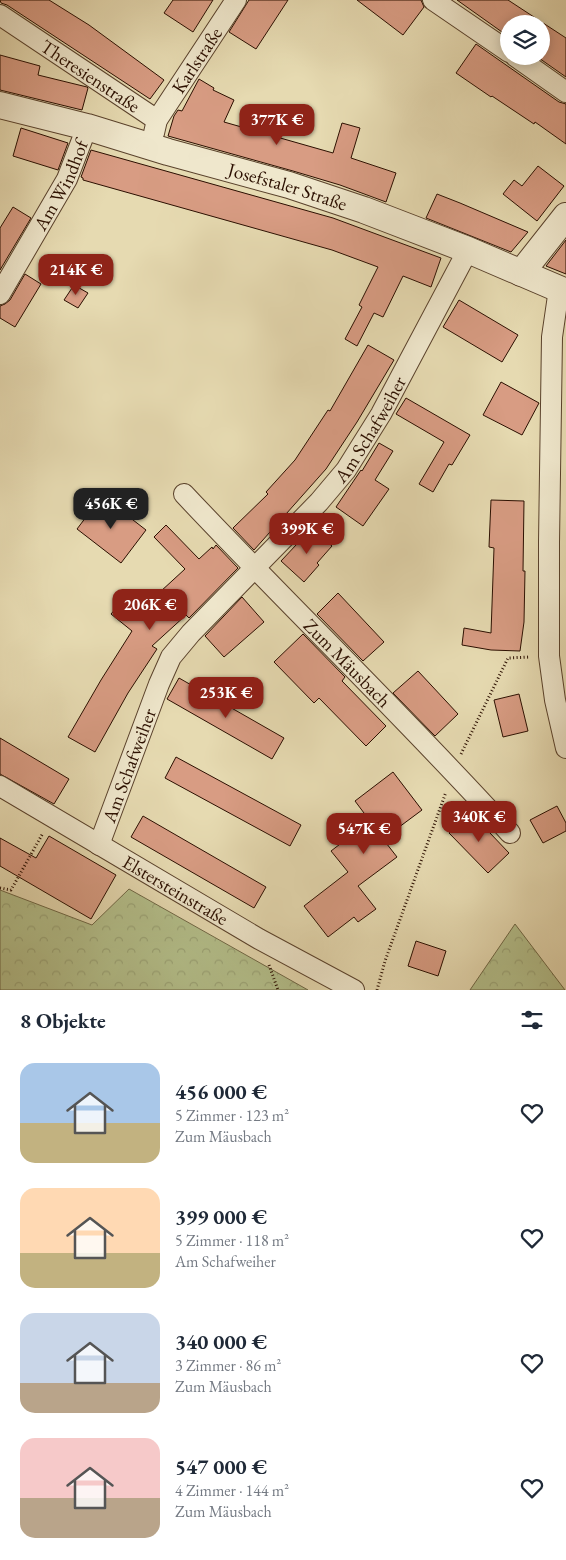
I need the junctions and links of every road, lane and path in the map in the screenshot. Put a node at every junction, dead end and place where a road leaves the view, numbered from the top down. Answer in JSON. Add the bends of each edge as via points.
{"nodes":[{"id":1,"x":236,"y":0,"type":"edge"},
{"id":2,"x":433,"y":0,"type":"edge"},
{"id":3,"x":0,"y":15,"type":"edge"},
{"id":4,"x":500,"y":46,"type":"edge"},
{"id":5,"x":527,"y":65,"type":"edge"},
{"id":6,"x":566,"y":92,"type":"edge"},
{"id":7,"x":0,"y":104,"type":"edge"},
{"id":8,"x":157,"y":120,"type":"junction"},
{"id":9,"x":87,"y":127,"type":"junction"},
{"id":10,"x":150,"y":147,"type":"junction"},
{"id":11,"x":566,"y":216,"type":"edge"},
{"id":12,"x":468,"y":250,"type":"junction"},
{"id":13,"x":522,"y":273,"type":"junction"},
{"id":14,"x":562,"y":290,"type":"edge"},
{"id":15,"x":0,"y":294,"type":"edge"},
{"id":16,"x":184,"y":494,"type":"dead end"},
{"id":17,"x":558,"y":544,"type":"edge"},
{"id":18,"x":254,"y":569,"type":"junction"},
{"id":19,"x":549,"y":656,"type":"junction"},
{"id":20,"x":566,"y":748,"type":"edge"},
{"id":21,"x":454,"y":771,"type":"junction"},
{"id":22,"x":0,"y":786,"type":"edge"},
{"id":23,"x":52,"y":817,"type":"junction"},
{"id":24,"x":510,"y":833,"type":"dead end"},
{"id":25,"x":99,"y":845,"type":"junction"},
{"id":26,"x":0,"y":888,"type":"edge"},
{"id":27,"x":354,"y":990,"type":"edge"},
{"id":28,"x":377,"y":990,"type":"edge"}],
"edges":[{"from":1,"to":8,"type":"street","name":"Karlstraße"},
{"from":2,"to":4,"type":"street"},
{"from":3,"to":8,"type":"street","name":"Theresienstraße"},
{"from":5,"to":6,"type":"street"},
{"from":7,"to":9,"type":"street","name":"Josefstaler Straße"},
{"from":8,"to":10,"type":"street","name":"Theresienstraße"},
{"from":9,"to":10,"type":"street","name":"Josefstaler Straße"},
{"from":9,"to":15,"type":"street","name":"Am Windhof","via":[[67,178]]},
{"from":10,"to":12,"type":"street","name":"Josefstaler Straße","via":[[289,185]]},
{"from":11,"to":13,"type":"street"},
{"from":12,"to":13,"type":"street","name":"Josefstaler Straße"},
{"from":12,"to":18,"type":"street","name":"Am Schafweiher","via":[[381,414],[346,470],[320,502]]},
{"from":13,"to":14,"type":"street","name":"Josefstaler Straße"},
{"from":14,"to":17,"type":"street","via":[[552,337]]},
{"from":16,"to":18,"type":"street","name":"Zum Mäusbach"},
{"from":17,"to":19,"type":"street"},
{"from":18,"to":21,"type":"street","name":"Zum Mäusbach"},
{"from":18,"to":25,"type":"street","name":"Am Schafweiher","via":[[171,657]]},
{"from":19,"to":20,"type":"street","via":[[554,700]]},
{"from":19,"to":21,"type":"path","via":[[508,658]]},
{"from":21,"to":24,"type":"street","name":"Zum Mäusbach"},
{"from":21,"to":28,"type":"path"},
{"from":22,"to":23,"type":"street","name":"Elstersteinstraße"},
{"from":23,"to":25,"type":"street","name":"Elstersteinstraße"},
{"from":23,"to":26,"type":"path","via":[[11,890]]},
{"from":25,"to":27,"type":"street","name":"Elstersteinstraße","via":[[259,939]]}]}
